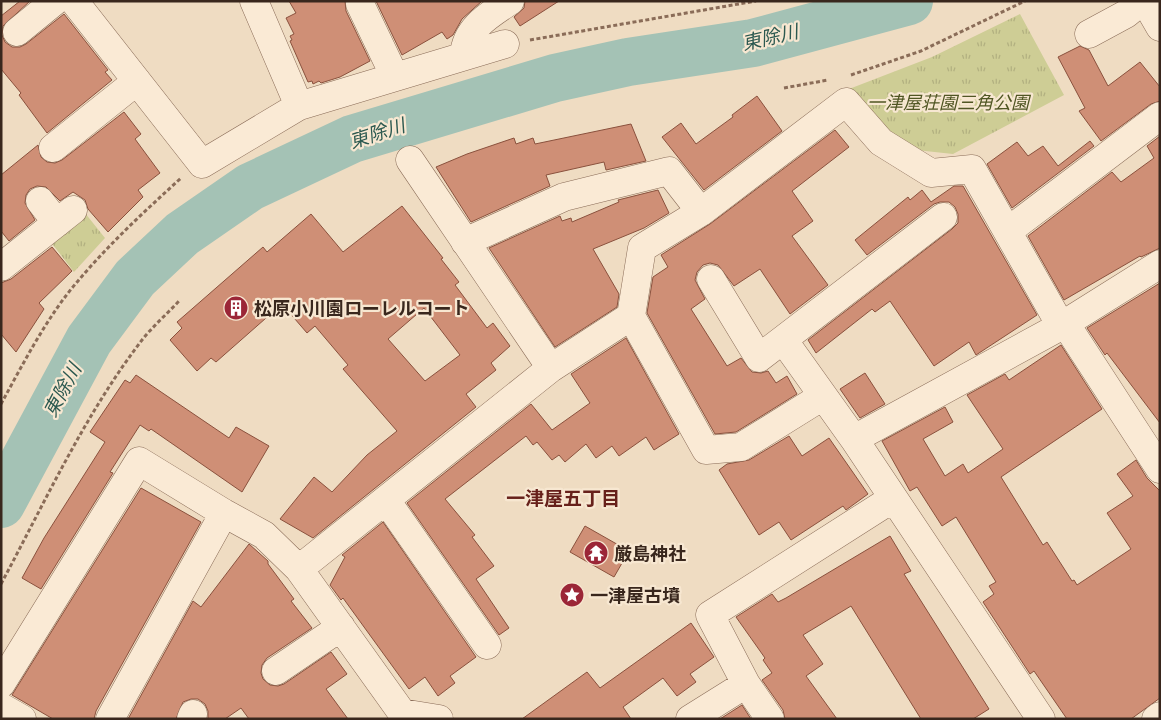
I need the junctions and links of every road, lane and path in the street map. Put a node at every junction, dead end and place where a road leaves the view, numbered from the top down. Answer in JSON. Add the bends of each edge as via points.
{"nodes":[{"id":1,"x":55,"y":1,"type":"edge"},
{"id":2,"x":74,"y":1,"type":"edge"},
{"id":3,"x":254,"y":1,"type":"edge"},
{"id":4,"x":510,"y":1,"type":"edge"},
{"id":5,"x":756,"y":1,"type":"edge"},
{"id":6,"x":1025,"y":1,"type":"edge"},
{"id":7,"x":1144,"y":1,"type":"edge"},
{"id":8,"x":360,"y":4,"type":"dead end"},
{"id":9,"x":476,"y":11,"type":"edge"},
{"id":10,"x":1160,"y":27,"type":"edge"},
{"id":11,"x":17,"y":32,"type":"dead end"},
{"id":12,"x":1089,"y":34,"type":"dead end"},
{"id":13,"x":505,"y":44,"type":"joint"},
{"id":14,"x":464,"y":55,"type":"junction"},
{"id":15,"x":395,"y":76,"type":"junction"},
{"id":16,"x":846,"y":76,"type":"dead end"},
{"id":17,"x":837,"y":78,"type":"dead end"},
{"id":18,"x":137,"y":81,"type":"junction"},
{"id":19,"x":784,"y":88,"type":"dead end"},
{"id":20,"x":299,"y":106,"type":"junction"},
{"id":21,"x":1160,"y":116,"type":"edge"},
{"id":22,"x":53,"y":148,"type":"dead end"},
{"id":23,"x":410,"y":160,"type":"dead end"},
{"id":24,"x":202,"y":164,"type":"junction"},
{"id":25,"x":40,"y":201,"type":"dead end"},
{"id":26,"x":701,"y":212,"type":"junction"},
{"id":27,"x":943,"y":218,"type":"dead end"},
{"id":28,"x":1008,"y":231,"type":"junction"},
{"id":29,"x":466,"y":242,"type":"junction"},
{"id":30,"x":4,"y":259,"type":"edge"},
{"id":31,"x":1160,"y":264,"type":"edge"},
{"id":32,"x":711,"y":279,"type":"dead end"},
{"id":33,"x":179,"y":301,"type":"dead end"},
{"id":34,"x":631,"y":316,"type":"junction"},
{"id":35,"x":1063,"y":325,"type":"junction"},
{"id":36,"x":784,"y":341,"type":"junction"},
{"id":37,"x":550,"y":368,"type":"junction"},
{"id":38,"x":823,"y":396,"type":"junction"},
{"id":39,"x":1,"y":404,"type":"edge"},
{"id":40,"x":854,"y":439,"type":"junction"},
{"id":41,"x":1160,"y":469,"type":"edge"},
{"id":42,"x":892,"y":499,"type":"junction"},
{"id":43,"x":386,"y":500,"type":"junction"},
{"id":44,"x":224,"y":514,"type":"junction"},
{"id":45,"x":299,"y":569,"type":"junction"},
{"id":46,"x":1,"y":584,"type":"edge"},
{"id":47,"x":341,"y":627,"type":"junction"},
{"id":48,"x":488,"y":645,"type":"dead end"},
{"id":49,"x":276,"y":671,"type":"dead end"},
{"id":50,"x":1,"y":684,"type":"edge"},
{"id":51,"x":746,"y":684,"type":"junction"},
{"id":52,"x":1,"y":707,"type":"edge"},
{"id":53,"x":390,"y":713,"type":"edge"},
{"id":54,"x":1160,"y":716,"type":"edge"},
{"id":55,"x":22,"y":719,"type":"edge"},
{"id":56,"x":110,"y":719,"type":"edge"},
{"id":57,"x":439,"y":719,"type":"edge"},
{"id":58,"x":690,"y":719,"type":"edge"},
{"id":59,"x":770,"y":719,"type":"edge"},
{"id":60,"x":1041,"y":719,"type":"edge"},
{"id":61,"x":1156,"y":719,"type":"edge"}],
"edges":[{"from":1,"to":11,"type":"street"},
{"from":2,"to":18,"type":"street"},
{"from":3,"to":20,"type":"street"},
{"from":4,"to":9,"type":"street"},
{"from":5,"to":13,"type":"path"},
{"from":6,"to":16,"type":"path","via":[[921,51]]},
{"from":7,"to":10,"type":"street"},
{"from":7,"to":12,"type":"street"},
{"from":8,"to":15,"type":"street"},
{"from":9,"to":14,"type":"street"},
{"from":13,"to":14,"type":"street"},
{"from":14,"to":15,"type":"street"},
{"from":15,"to":20,"type":"street"},
{"from":17,"to":19,"type":"path"},
{"from":18,"to":22,"type":"street"},
{"from":18,"to":24,"type":"street"},
{"from":20,"to":24,"type":"street"},
{"from":21,"to":28,"type":"street"},
{"from":23,"to":29,"type":"street"},
{"from":24,"to":39,"type":"path","via":[[194,167],[139,216],[77,282],[29,352]]},
{"from":25,"to":30,"type":"street","via":[[65,217]]},
{"from":26,"to":28,"type":"street","via":[[846,102],[881,142],[930,173],[972,168]]},
{"from":26,"to":29,"type":"street","via":[[669,171],[564,197]]},
{"from":26,"to":34,"type":"street","via":[[642,248]]},
{"from":27,"to":36,"type":"street"},
{"from":28,"to":35,"type":"street"},
{"from":29,"to":37,"type":"street"},
{"from":31,"to":35,"type":"street"},
{"from":32,"to":36,"type":"street","via":[[760,358]]},
{"from":33,"to":46,"type":"path","via":[[143,339],[113,381]]},
{"from":34,"to":37,"type":"street"},
{"from":34,"to":38,"type":"street","via":[[706,450],[741,447]]},
{"from":35,"to":40,"type":"street"},
{"from":35,"to":41,"type":"street"},
{"from":36,"to":38,"type":"street"},
{"from":37,"to":43,"type":"street"},
{"from":38,"to":40,"type":"street"},
{"from":40,"to":42,"type":"street"},
{"from":42,"to":51,"type":"street","via":[[710,615]]},
{"from":42,"to":60,"type":"street"},
{"from":43,"to":45,"type":"street"},
{"from":43,"to":48,"type":"street"},
{"from":44,"to":45,"type":"street","via":[[264,535]]},
{"from":44,"to":50,"type":"street","via":[[138,461]]},
{"from":44,"to":56,"type":"street"},
{"from":45,"to":47,"type":"street"},
{"from":47,"to":49,"type":"street"},
{"from":47,"to":53,"type":"street"},
{"from":51,"to":58,"type":"street"},
{"from":51,"to":59,"type":"street"},
{"from":52,"to":55,"type":"street"},
{"from":53,"to":57,"type":"street"},
{"from":54,"to":61,"type":"street"}]}
